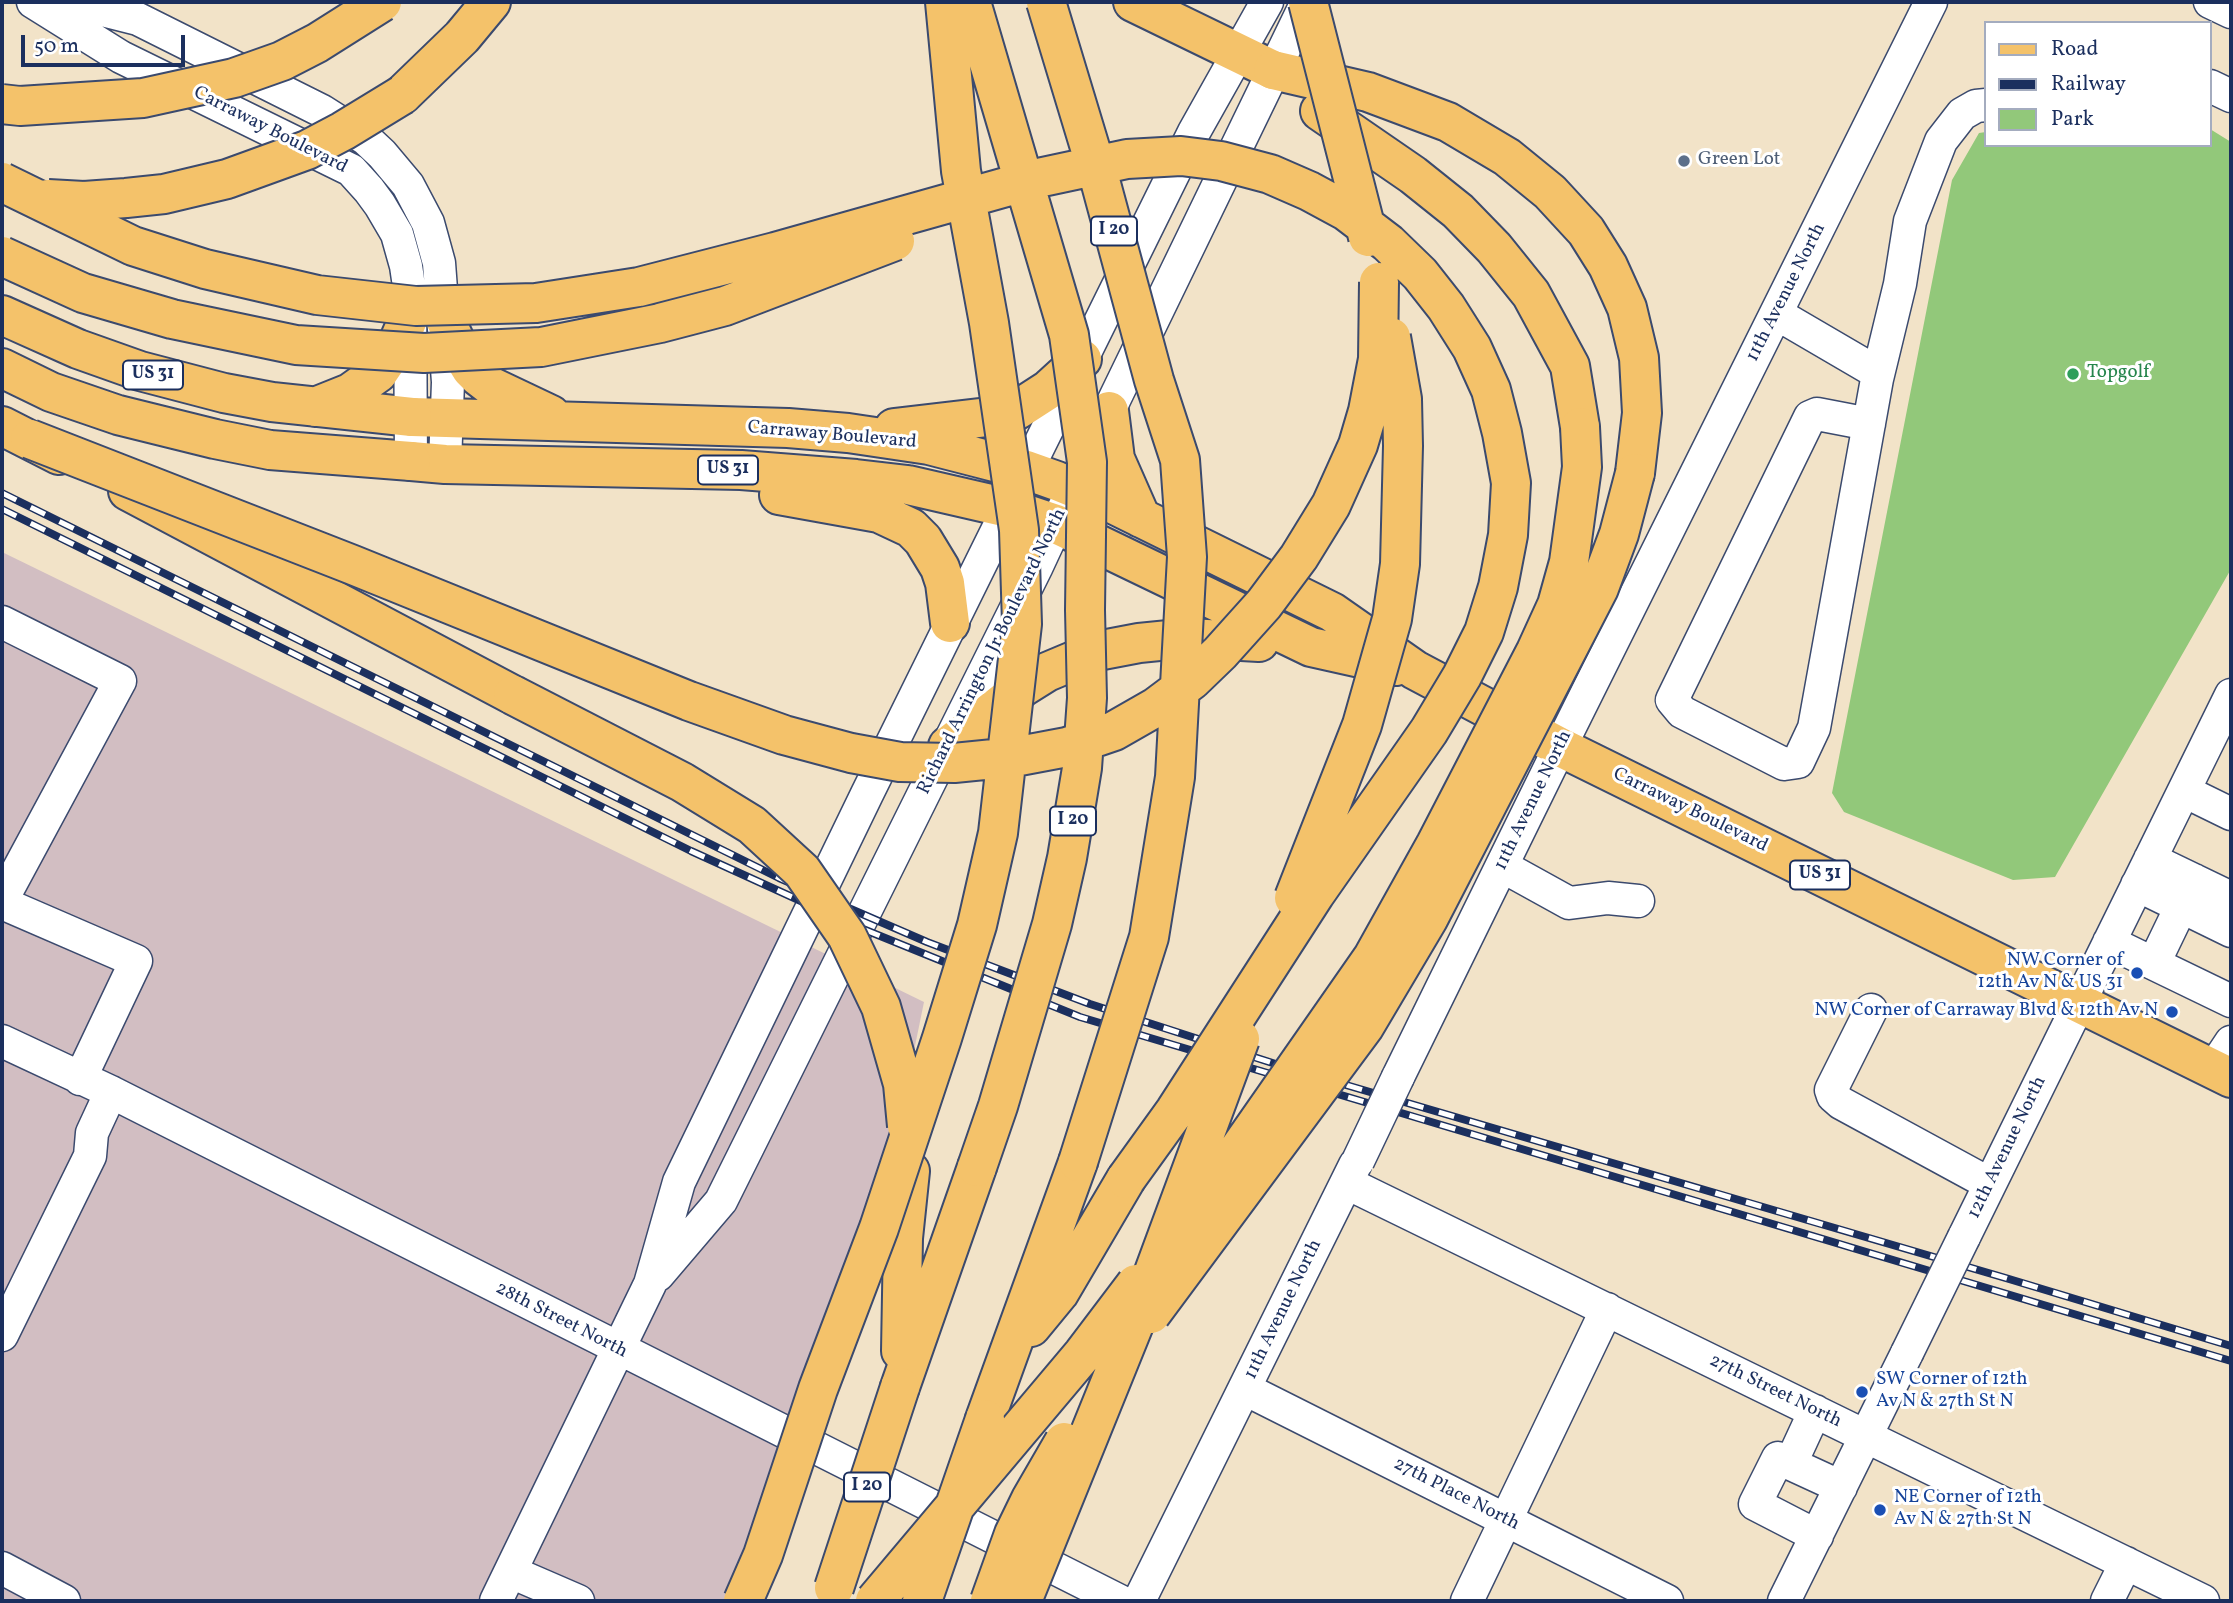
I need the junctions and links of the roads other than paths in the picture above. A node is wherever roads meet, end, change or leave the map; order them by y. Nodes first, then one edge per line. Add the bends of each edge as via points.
1 (33, 2) edge
2 (71, 2) edge
3 (382, 2) edge
4 (491, 2) edge
5 (945, 2) edge
6 (971, 2) edge
7 (1046, 2) edge
8 (1133, 2) edge
9 (1267, 2) edge
10 (1307, 2) edge
11 (1931, 2) edge
12 (2210, 2) edge
13 (2231, 12) edge
14 (1238, 53) junction
15 (1273, 70) junction
16 (2212, 87) edge
17 (2231, 96) edge
18 (2, 104) edge
19 (1984, 105) edge
20 (1038, 178) junction
21 (2, 182) edge
22 (2, 196) edge
23 (2, 256) edge
24 (1379, 282) junction
25 (1777, 314) junction
26 (2, 315) edge
27 (426, 317) junction
28 (1082, 359) junction
29 (2, 368) edge
30 (1878, 373) junction
31 (313, 408) junction
32 (1109, 411) junction
33 (430, 417) junction
34 (566, 421) junction
35 (1868, 424) junction
36 (16, 433) edge
37 (848, 433) junction
38 (428, 463) junction
39 (625, 468) junction
40 (1026, 470) junction
41 (1073, 488) junction
42 (1008, 508) junction
43 (1141, 518) junction
44 (1056, 524) junction
45 (2, 622) edge
46 (950, 623) junction
47 (1311, 647) junction
48 (1415, 670) junction
49 (2231, 695) edge
50 (948, 746) junction
51 (1560, 747) junction
52 (2184, 791) junction
53 (2231, 814) edge
54 (1502, 866) junction
55 (2144, 872) junction
56 (2231, 887) edge
57 (2187, 893) junction
58 (2231, 898) edge
59 (1638, 901) dead end
60 (2, 902) edge
61 (2231, 931) edge
62 (2109, 942) junction
63 (2154, 963) junction
64 (2228, 999) edge
65 (2079, 1003) junction
66 (1871, 1010) dead end
67 (2, 1041) edge
68 (2225, 1063) edge
69 (80, 1079) junction
70 (111, 1092) junction
71 (1352, 1172) junction
72 (1990, 1184) junction
73 (650, 1284) junction
74 (1606, 1309) junction
75 (2, 1335) edge
76 (618, 1350) junction
77 (1009, 1353) junction
78 (900, 1387) junction
79 (1245, 1389) junction
80 (1815, 1411) junction
81 (1866, 1436) junction
82 (1800, 1468) junction
83 (1841, 1488) junction
84 (1504, 1519) junction
85 (1816, 1536) junction
86 (2126, 1563) junction
87 (2, 1568) edge
88 (511, 1572) junction
89 (832, 1595) edge
90 (64, 1601) edge
91 (496, 1601) edge
92 (578, 1601) edge
93 (743, 1601) edge
94 (875, 1601) edge
95 (922, 1601) edge
96 (990, 1601) edge
97 (1022, 1601) edge
98 (1119, 1601) edge
99 (1139, 1601) edge
100 (1467, 1601) edge
101 (1667, 1601) edge
102 (1784, 1601) edge
103 (2107, 1601) edge
104 (2203, 1601) edge

1 - 27 street, Carraway Boulevard via 121,57 351,170 397,234 408,278
2 - 27 street, Carraway Boulevard via 138,19 322,111 366,139 408,186 428,223 439,263
3 - 18 main road, bridge via 282,61 233,78 143,98
4 - 22 main road, bridge via 402,95 295,154 227,179 164,194 85,201
5 - 93 main road, bridge via 961,170 1019,530 1022,624 998,833 977,925 943,1038
6 - 78 main road, I 20, bridge via 1069,335 1087,462 1087,698 1082,768 1052,924 998,1106
7 - 77 main road, I 20, bridge via 1180,460 1187,557 1175,777 1149,937 1078,1162
8 - 14 main road
9 - 14 street, Richard Arrington Jr Boulevard North
10 - 15 street, Richard Arrington Jr Boulevard North
10 - 24 main road, bridge
11 - 25 street, 11th Avenue North
12 - 13 street
14 - 15 main road
14 - 28 street, Richard Arrington Jr Boulevard North
15 - 32 street, Richard Arrington Jr Boulevard North
15 - 94 main road, bridge via 1324,115 1458,211 1531,294 1570,366 1580,427 1583,467 1569,562 1557,605 1536,652 1373,957 1230,1162 1083,1354
15 - 96 main road, bridge via 1368,92 1448,122 1507,157 1577,221 1608,266 1627,308 1639,358 1642,413 1634,473 1599,588 1428,919 1364,1027 1157,1305 1068,1435 1014,1534
16 - 17 street
19 - 30 street via 1962,114 1941,141 1910,221
20 - 21 main road, bridge via 639,287 536,303 416,306 317,295 205,270 133,246
20 - 23 main road, bridge via 878,248 725,306 541,347 424,353 296,345 172,319 83,293
20 - 77 main road, bridge via 1127,159 1181,156 1221,160 1270,174 1346,211 1420,274 1472,348 1491,390 1511,483 1508,536 1498,587 1484,632 1462,676 1126,1179 1059,1293
24 - 36 main road, bridge via 1378,359 1358,445 1331,505 1264,604 1192,680 1156,708 1114,731 1067,747 1014,757 900,762 784,735
24 - 97 main road, bridge via 1402,399 1400,564 1392,619 1362,725 1141,1307
25 - 30 street
25 - 51 street, 11th Avenue North
26 - 31 main road, US 31 via 140,371 224,393
27 - 31 main road via 397,345 378,373 359,388
27 - 33 street, Carraway Boulevard
27 - 34 main road via 492,387
28 - 37 main road via 1017,410
28 - 40 street, Richard Arrington Jr Boulevard North
29 - 38 main road, US 31 via 51,392 118,415 215,439 270,450
30 - 35 street
31 - 33 main road, US 31
32 - 41 street, Richard Arrington Jr Boulevard North
32 - 43 main road via 1115,459
33 - 34 main road, Carraway Boulevard / US 31
33 - 38 street, Carraway Boulevard
34 - 37 main road, Carraway Boulevard / US 31
35 - 35 street via 1814,728 1798,762 1784,764 1682,712 1672,700 1810,417 1817,414
36 - 78 main road, bridge via 682,782 752,825 802,871 847,936 881,1007 903,1084 910,1171 903,1238
37 - 40 main road, Carraway Boulevard / US 31 via 929,445
38 - 39 main road, Carraway Boulevard / US 31
39 - 42 main road, Carraway Boulevard / US 31 via 741,470 856,479 908,485
39 - 46 main road via 894,519 911,528 932,552 944,583
40 - 41 main road, Carraway Boulevard / US 31
40 - 42 street, Richard Arrington Jr Boulevard North
41 - 43 main road, Carraway Boulevard / US 31
41 - 44 street, Richard Arrington Jr Boulevard North
42 - 44 main road, Carraway Boulevard / US 31
42 - 46 street, Richard Arrington Jr Boulevard North
43 - 48 main road, Carraway Boulevard / US 31 via 1332,612
44 - 47 main road, Carraway Boulevard / US 31
44 - 50 street, Richard Arrington Jr Boulevard North
45 - 60 street via 120,681
46 - 73 street, Richard Arrington Jr Boulevard North via 679,1182
47 - 48 main road, Carraway Boulevard / US 31
47 - 50 main road via 1189,638 1097,651 1023,687
48 - 51 main road, Carraway Boulevard / US 31
49 - 52 street, 12th Avenue North
50 - 73 street, Richard Arrington Jr Boulevard North via 721,1201
51 - 54 street, 11th Avenue North
51 - 65 main road, Carraway Boulevard / US 31
52 - 53 street
52 - 55 street, 12th Avenue North
54 - 59 street via 1569,903 1608,898
54 - 71 street, 11th Avenue North, bridge
55 - 57 street
55 - 62 street, 12th Avenue North
56 - 57 street via 2209,877
57 - 58 street
57 - 61 street
57 - 63 street
60 - 69 street via 136,961
62 - 63 street
62 - 65 street, 12th Avenue North
63 - 64 street
65 - 68 main road, Carraway Boulevard / US 31
65 - 72 street, 12th Avenue North
66 - 72 street via 1830,1090 1833,1096
67 - 69 street, 28th Street North
69 - 70 street, 28th Street North
70 - 75 street via 92,1133 90,1156
70 - 76 street, 28th Street North
71 - 74 street, 27th Street North
71 - 79 street, 11th Avenue North
72 - 81 street, 12th Avenue North, bridge
73 - 76 street, Richard Arrington Jr Boulevard North
74 - 80 street, 27th Street North
74 - 84 street
76 - 88 street, Richard Arrington Jr Boulevard North
76 - 98 street, 28th Street North
77 - 95 main road, I 20, bridge
78 - 89 main road, I 20, bridge
79 - 84 street, 27th Place North
79 - 99 street, 11th Avenue North
80 - 81 street, 27th Street North
80 - 82 street
81 - 83 street, 12th Avenue North
81 - 86 street, 27th Street North
82 - 83 street
82 - 85 street via 1786,1521
83 - 85 street, 12th Avenue North
84 - 100 street
84 - 101 street, 27th Place North
85 - 102 street, 12th Avenue North
86 - 103 street
86 - 104 street, 27th Street North
87 - 90 street
88 - 91 street, Richard Arrington Jr Boulevard North
88 - 92 street

